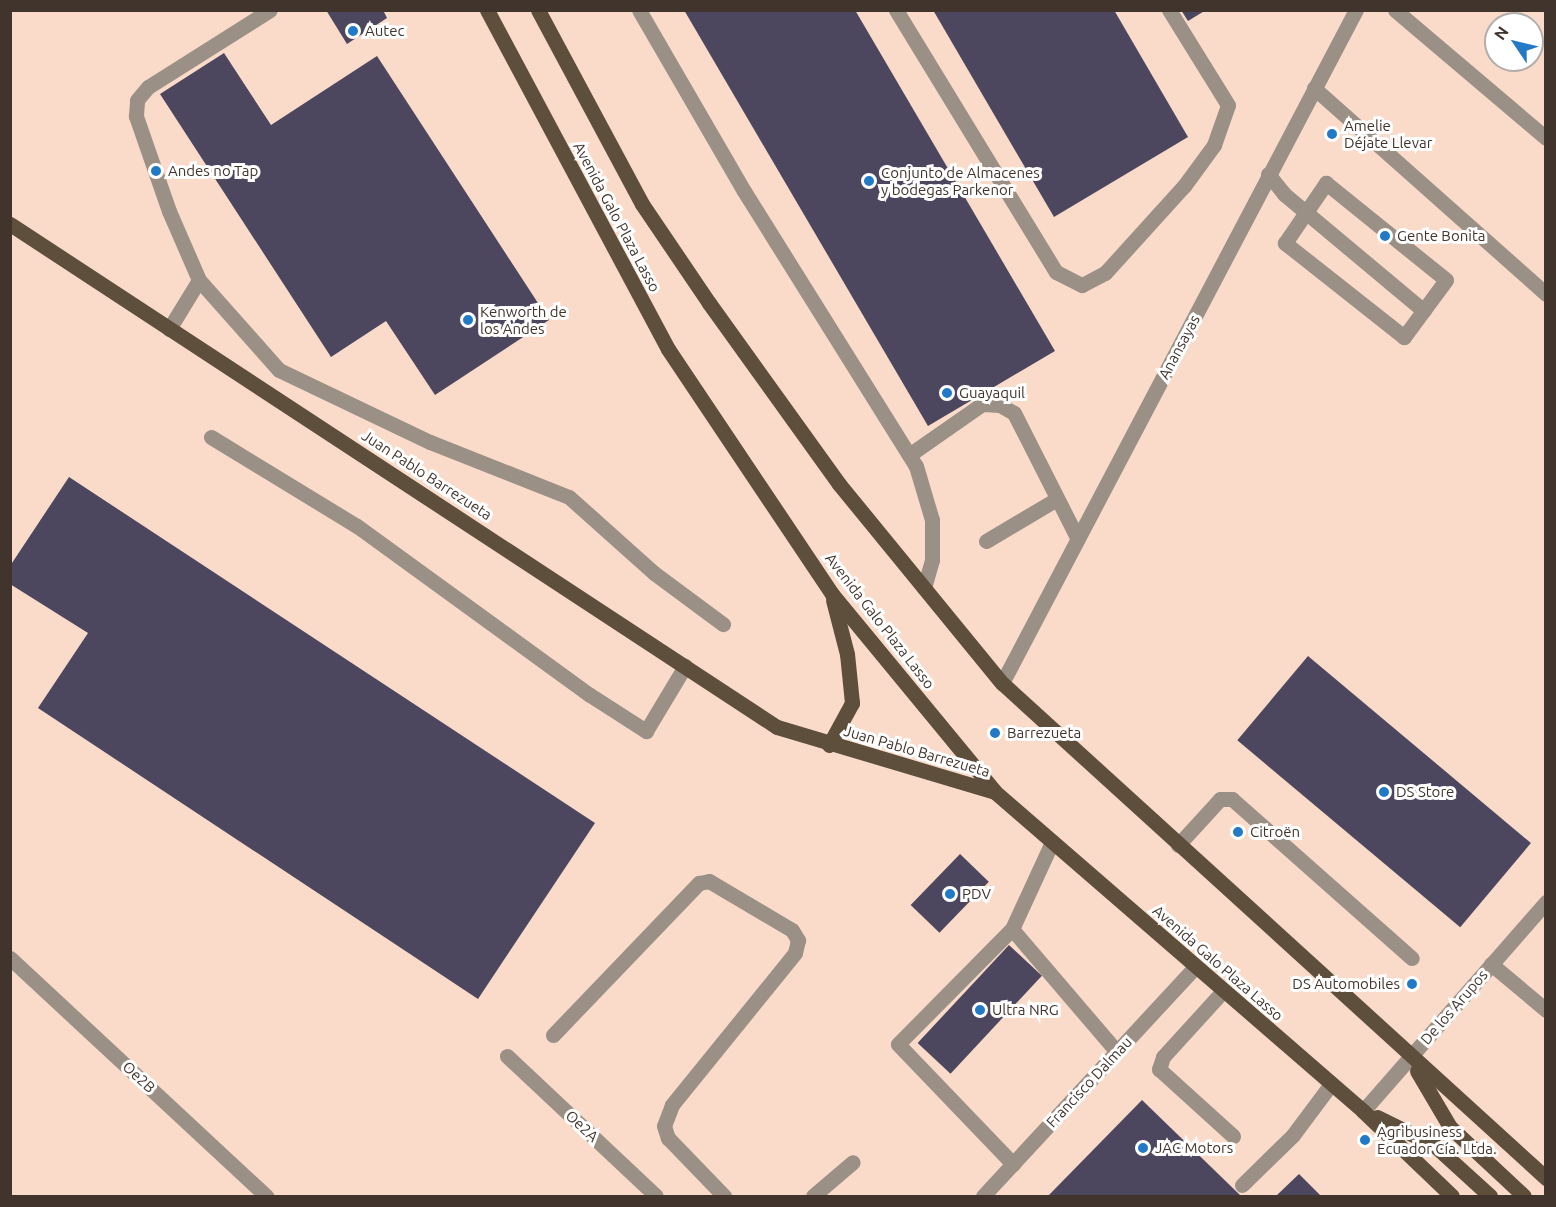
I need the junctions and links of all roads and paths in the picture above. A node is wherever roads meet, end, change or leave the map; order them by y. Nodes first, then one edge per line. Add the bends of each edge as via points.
1 (270, 10) edge
2 (487, 10) edge
3 (538, 10) edge
4 (639, 10) edge
5 (896, 10) edge
6 (1169, 10) edge
7 (1356, 10) edge
8 (1395, 10) edge
9 (1314, 88) junction
10 (1545, 138) edge
11 (1268, 174) junction
12 (1305, 212) junction
13 (10, 224) edge
14 (199, 280) junction
15 (1545, 294) edge
16 (1424, 311) junction
17 (170, 328) junction
18 (212, 436) dead end
19 (909, 455) junction
20 (1055, 500) junction
21 (1078, 539) junction
22 (987, 541) dead end
23 (924, 588) junction
24 (832, 594) junction
25 (723, 624) dead end
26 (685, 666) junction
27 (1002, 683) junction
28 (829, 745) junction
29 (995, 792) junction
30 (1052, 842) junction
31 (1178, 845) junction
32 (1545, 902) edge
33 (1012, 929) junction
34 (10, 958) edge
35 (1412, 958) dead end
36 (1491, 964) junction
37 (1195, 968) junction
38 (1223, 992) junction
39 (1545, 1010) edge
40 (553, 1035) dead end
41 (1117, 1052) junction
42 (507, 1056) dead end
43 (1410, 1059) junction
44 (1331, 1084) junction
45 (1363, 1111) junction
46 (1233, 1136) dead end
47 (854, 1161) dead end
48 (1013, 1164) junction
49 (1545, 1178) edge
50 (1242, 1185) dead end
51 (266, 1197) edge
52 (656, 1197) edge
53 (724, 1197) edge
54 (813, 1197) edge
55 (983, 1197) edge
56 (1452, 1197) edge
57 (1490, 1197) edge
58 (1524, 1197) edge

1 - 14 street via 148,87 138,100 136,116 169,211
2 - 24 main road, Avenida Galo Plaza Lasso via 668,350
3 - 23 main road, Avenida Galo Plaza Lasso via 642,204 840,483
4 - 19 street via 744,191
5 - 6 street via 1056,272 1082,285 1105,273 1184,186 1214,145 1228,105
7 - 9 street, Anansayas
8 - 10 street
9 - 11 street, Anansayas
9 - 15 street
11 - 12 street
11 - 21 street, Anansayas
12 - 16 street
12 - 16 street via 1285,243 1404,337
12 - 16 street via 1326,183 1446,280
13 - 17 main road, Juan Pablo Barrezueta
14 - 17 street
14 - 25 street via 279,370 430,442 569,497 654,573
17 - 26 main road, Juan Pablo Barrezueta
18 - 26 street via 357,526 590,695 646,731
19 - 20 street via 982,404 1000,405 1014,413
19 - 23 street via 932,520 932,560
20 - 21 street
20 - 22 street
21 - 27 street, Anansayas
23 - 27 main road, Avenida Galo Plaza Lasso
24 - 28 main road, Juan Pablo Barrezueta via 847,654 852,703
24 - 29 main road, Avenida Galo Plaza Lasso
26 - 28 main road, Juan Pablo Barrezueta via 777,727
27 - 31 main road, Avenida Galo Plaza Lasso
28 - 29 main road, Juan Pablo Barrezueta
29 - 30 main road, Avenida Galo Plaza Lasso
30 - 33 street
30 - 37 main road, Avenida Galo Plaza Lasso
31 - 35 street via 1220,800 1232,799
31 - 43 main road, Avenida Galo Plaza Lasso
32 - 36 street, De los Arupos
33 - 41 street
33 - 48 street via 898,1044
34 - 51 street, Oe2B
36 - 39 street
36 - 43 street, De los Arupos
37 - 38 main road, Avenida Galo Plaza Lasso
37 - 41 street, Francisco Dalmau
38 - 44 main road, Avenida Galo Plaza Lasso
38 - 46 street via 1163,1057 1159,1069
40 - 53 street via 699,883 709,881 792,930 798,940 795,953 672,1105 664,1126 668,1138
41 - 48 street, Francisco Dalmau
42 - 52 street, Oe2A
43 - 45 street, De los Arupos
43 - 49 main road, Avenida Galo Plaza Lasso
43 - 58 main road, Avenida Galo Plaza Lasso via 1450,1127
44 - 45 main road, Avenida Galo Plaza Lasso
44 - 50 street via 1293,1135
45 - 56 main road, Avenida Galo Plaza Lasso
45 - 57 main road, Avenida Galo Plaza Lasso via 1434,1145
47 - 54 street
48 - 55 street, Francisco Dalmau

